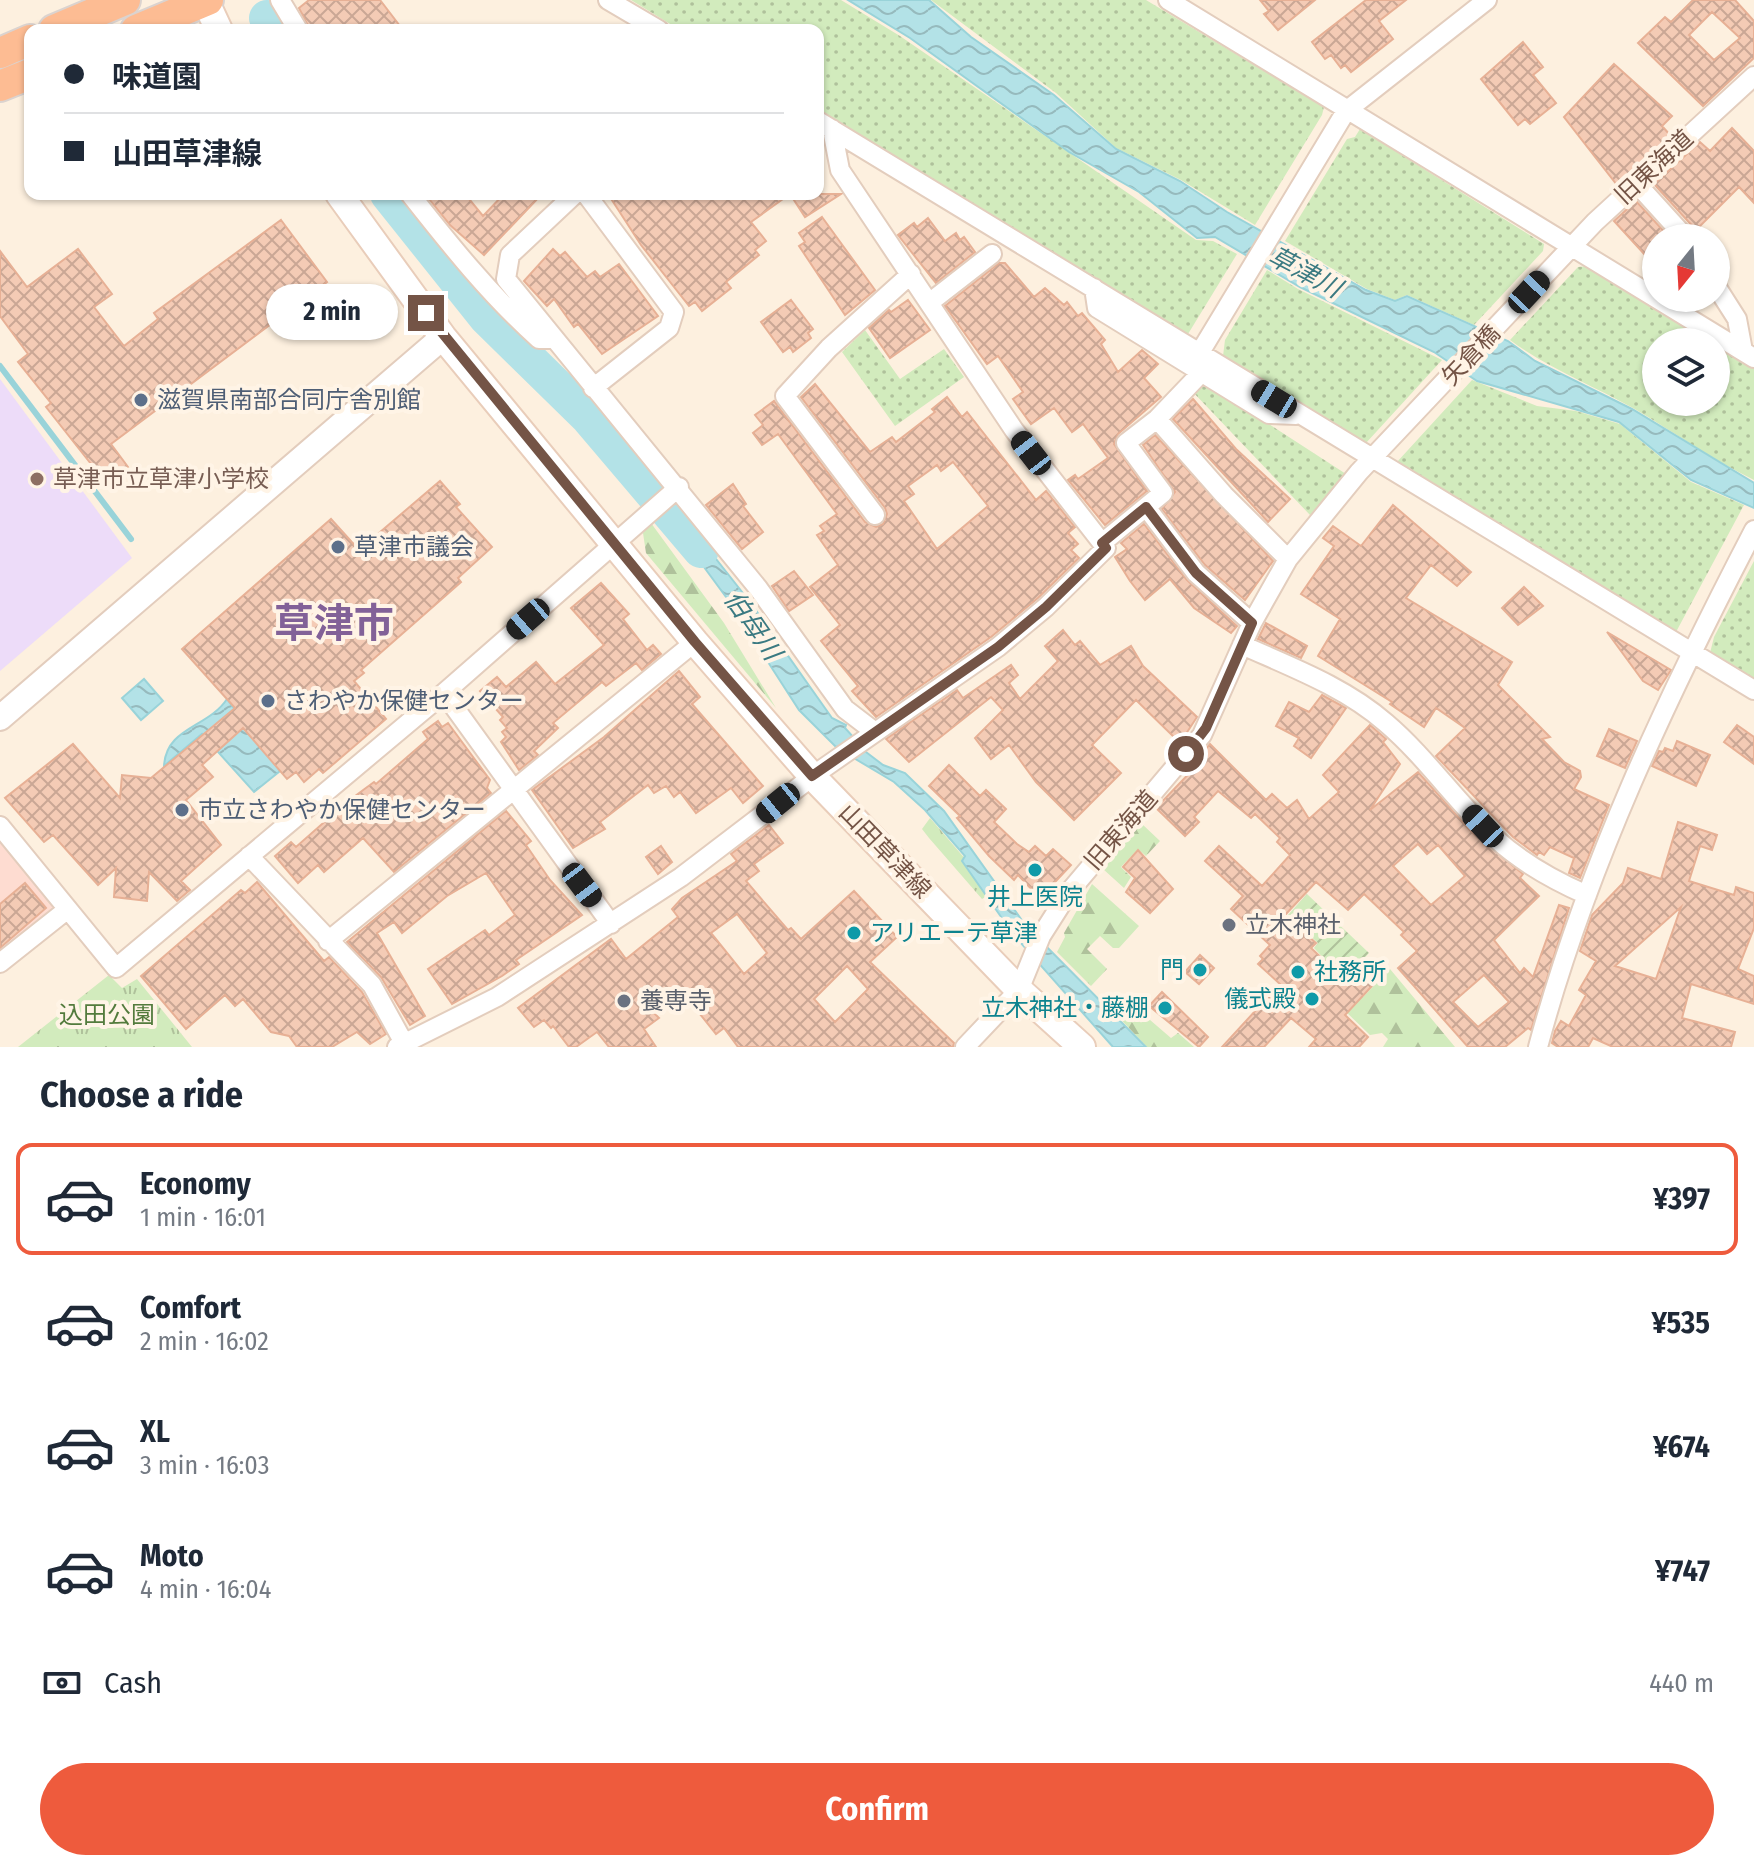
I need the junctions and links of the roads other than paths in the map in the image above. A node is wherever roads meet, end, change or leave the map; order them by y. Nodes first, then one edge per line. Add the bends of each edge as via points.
1 (125, 0) edge
2 (206, 0) edge
3 (280, 0) edge
4 (608, 0) edge
5 (1168, 0) edge
6 (1487, 0) edge
7 (68, 24) edge
8 (150, 24) edge
9 (216, 24) edge
10 (294, 24) edge
11 (649, 24) edge
12 (24, 43) edge
13 (0, 53) edge
14 (24, 76) edge
15 (1754, 76) edge
16 (0, 86) edge
17 (1342, 116) junction
18 (825, 125) edge
19 (1637, 184) junction
20 (343, 200) edge
21 (415, 200) edge
22 (569, 200) edge
23 (590, 200) edge
24 (1673, 224) edge
25 (1571, 247) junction
26 (992, 254) dead end
27 (1558, 262) joint
28 (911, 274) junction
29 (929, 303) junction
30 (1730, 308) edge
31 (443, 337) junction
32 (553, 339) junction
33 (1748, 354) edge
34 (1200, 363) junction
35 (593, 388) junction
36 (1157, 419) junction
37 (1379, 454) junction
38 (668, 497) junction
39 (1146, 507) junction
40 (875, 515) dead end
41 (1754, 530) edge
42 (1102, 543) junction
43 (614, 544) junction
44 (1288, 559) junction
45 (1252, 623) junction
46 (695, 642) junction
47 (1242, 645) junction
48 (1691, 651) junction
49 (1754, 690) edge
50 (444, 693) junction
51 (0, 718) edge
52 (871, 735) junction
53 (812, 776) junction
54 (513, 789) junction
55 (0, 826) edge
56 (249, 856) junction
57 (1587, 895) junction
58 (68, 909) junction
59 (611, 924) junction
60 (328, 941) junction
61 (0, 963) edge
62 (1019, 990) junction
63 (1070, 1043) edge
64 (400, 1045) edge
65 (965, 1047) edge
66 (1538, 1047) edge

1 - 7 highway
2 - 8 highway
2 - 9 main road
3 - 10 street
4 - 11 street
5 - 17 street
6 - 17 street
12 - 13 highway
14 - 16 highway
15 - 19 street, 旧東海道
17 - 25 street
17 - 34 street via 1209,337
18 - 28 street via 840,170
18 - 34 street via 1094,288
19 - 24 street
19 - 25 street, 旧東海道
20 - 31 main road, 山田草津線
21 - 32 street via 524,325 539,339
22 - 32 street via 510,255 505,270 506,279
23 - 35 street via 674,312 669,328
25 - 27 street, 旧東海道
25 - 33 street
26 - 29 street
27 - 37 street, 矢倉橋
28 - 29 street
28 - 40 street via 785,396
29 - 42 street via 1014,430
30 - 33 street
31 - 43 main road, 山田草津線
31 - 51 street
32 - 35 street
34 - 36 street
34 - 37 street
35 - 38 street
36 - 39 street via 1126,443 1163,493
36 - 44 street
37 - 44 street, 旧東海道
37 - 48 street
38 - 43 street
38 - 52 street via 758,588 845,709
39 - 42 street
39 - 45 street via 1196,573
41 - 48 street
42 - 52 street via 1106,548 998,647
43 - 46 main road, 山田草津線
43 - 50 street
44 - 45 street, 旧東海道
45 - 47 street, 旧東海道
46 - 53 main road, 山田草津線
46 - 54 street
47 - 57 street via 1366,706 1496,840 1554,880
47 - 62 street, 旧東海道 via 1202,735 1069,892 1041,936
48 - 49 street
48 - 57 street
50 - 54 street
50 - 56 street
52 - 53 street
53 - 59 street
53 - 62 main road, 山田草津線
54 - 59 street
54 - 60 street
55 - 58 street
56 - 58 street via 116,968
56 - 60 street
57 - 66 street
58 - 61 street
59 - 64 street via 497,997
60 - 64 street via 372,985
62 - 63 main road, 山田草津線
62 - 65 street

